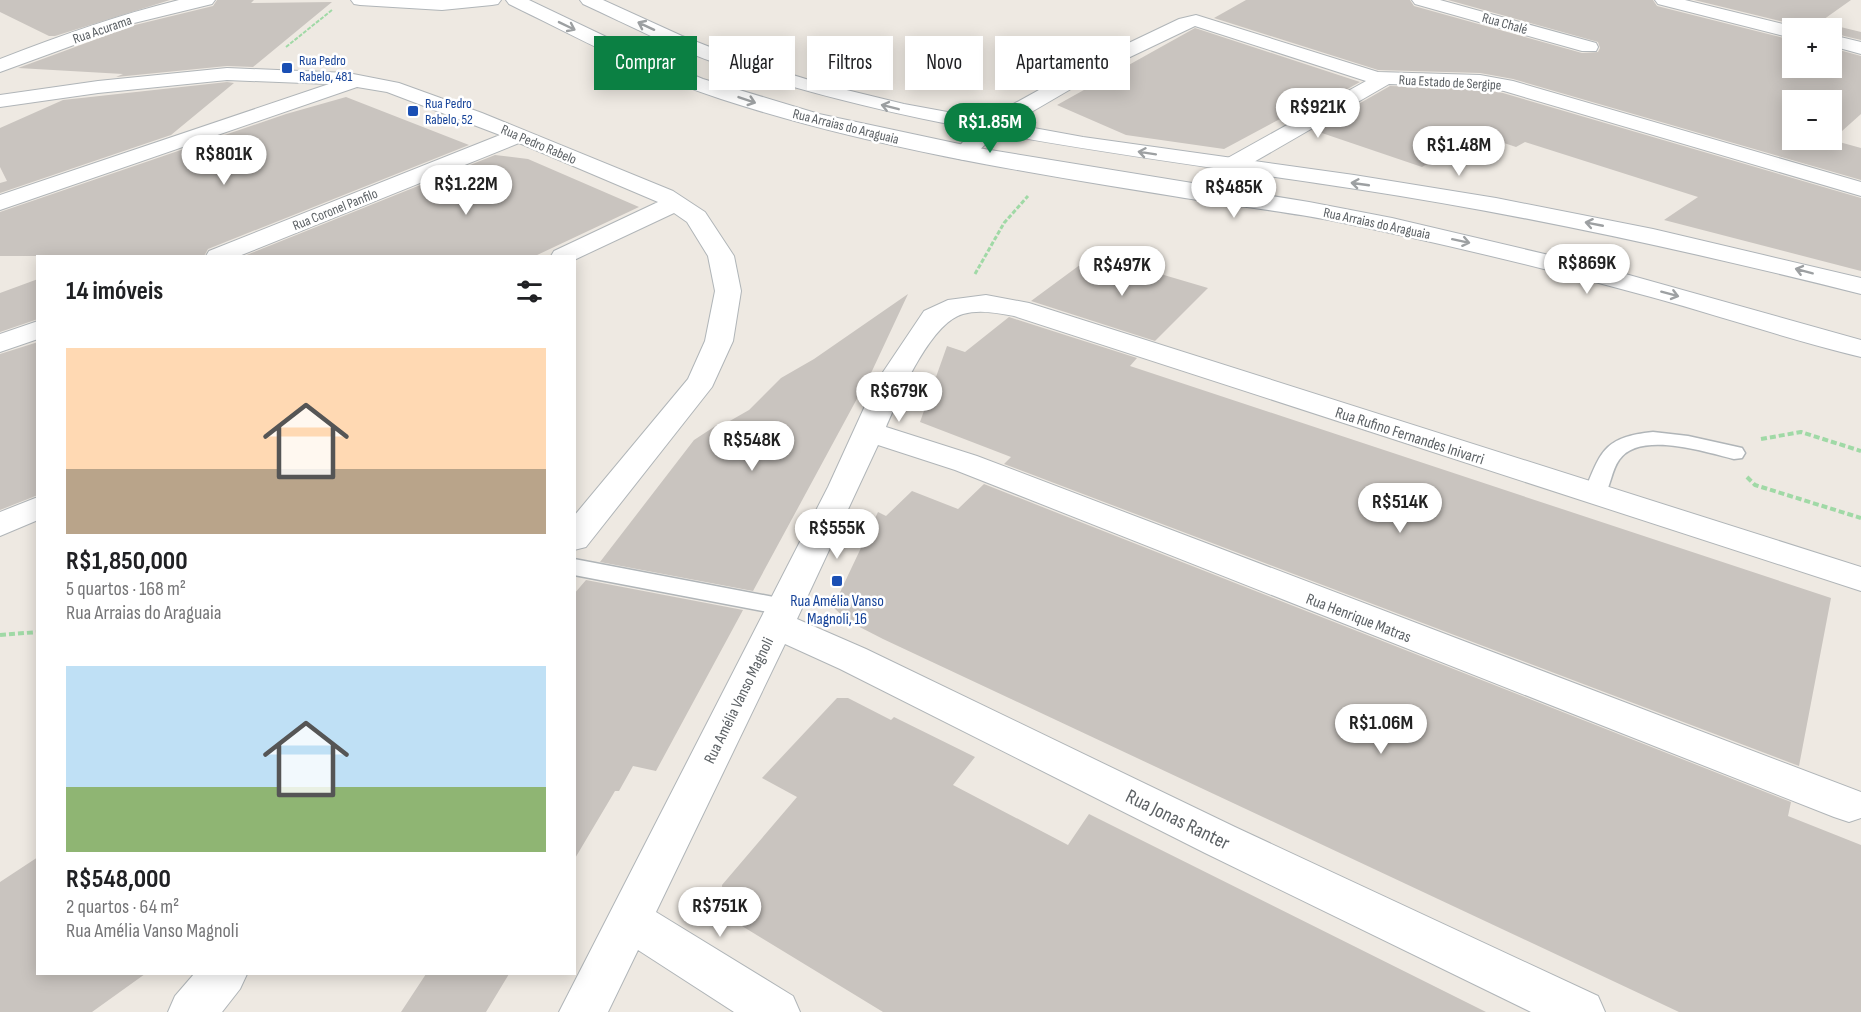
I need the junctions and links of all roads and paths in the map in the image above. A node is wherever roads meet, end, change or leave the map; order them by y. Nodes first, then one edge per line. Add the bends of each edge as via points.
1 (191, 0) edge
2 (206, 0) edge
3 (360, 0) edge
4 (492, 0) edge
5 (514, 0) edge
6 (589, 0) edge
7 (1421, 0) edge
8 (1664, 0) edge
9 (172, 6) junction
10 (337, 6) dead end
11 (1782, 30) edge
12 (1842, 43) edge
13 (1589, 47) dead end
14 (1861, 48) edge
15 (0, 66) edge
16 (253, 74) junction
17 (1384, 79) junction
18 (360, 81) junction
19 (0, 101) edge
20 (988, 127) junction
21 (519, 135) junction
22 (963, 153) junction
23 (1232, 165) junction
24 (1053, 168) junction
25 (1152, 184) junction
26 (1861, 189) edge
27 (0, 203) edge
28 (675, 203) junction
29 (220, 255) edge
30 (564, 255) edge
31 (1861, 286) edge
32 (957, 306) junction
33 (36, 330) edge
34 (0, 344) edge
35 (1861, 349) edge
36 (868, 432) junction
37 (1861, 451) edge
38 (1734, 453) junction
39 (1595, 494) junction
40 (36, 508) edge
41 (1861, 518) edge
42 (0, 525) edge
43 (576, 537) edge
44 (576, 567) edge
45 (1861, 579) edge
46 (780, 616) junction
47 (36, 632) edge
48 (0, 635) edge
49 (1849, 805) dead end
50 (629, 921) junction
51 (583, 1012) edge
52 (776, 1012) edge
53 (1581, 1012) edge

1 - 9 street
2 - 9 street, Rua Acurama
3 - 4 street via 428,6
5 -> 22 street, Rua Arraias do Araguaia via 681,78 778,109
20 -> 6 street, Rua Arraias do Araguaia via 934,118 736,64
7 - 13 street, Rua Chalé
8 - 11 street
9 - 15 street, Rua Acurama
10 - 16 path
12 - 14 street
16 - 18 street, Rua Pedro Rabelo
16 - 19 street, Rua Pedro Rabelo via 178,77
17 - 20 street, Rua Estado de Sergipe via 1194,20 1100,64
17 - 23 street
17 - 26 street, Rua Estado de Sergipe via 1495,82
18 - 21 street, Rua Pedro Rabelo via 392,87
18 - 27 street
20 - 22 street, Rua Estado de Sergipe
23 -> 20 street, Rua Arraias do Araguaia
21 - 28 street, Rua Pedro Rabelo
21 - 29 street, Rua Coronel Panfilo
22 - 24 street, Rua Arraias do Araguaia
23 - 25 street via 1202,178
31 -> 23 street, Rua Arraias do Araguaia via 1611,227 1442,195
24 - 25 street, Rua Arraias do Araguaia
24 - 32 path via 1004,224
25 -> 35 street, Rua Arraias do Araguaia via 1322,212 1477,244
28 - 30 street
28 - 43 street, Rua Pedro Rabelo via 696,217 721,256 728,291 719,342 702,381
32 - 36 street, Rua Amélia Vanso Magnoli via 934,317 890,384
32 - 39 street, Rua Rufino Fernandes Inivarri via 987,303 1019,309
33 - 34 street
36 - 46 street, Rua Amélia Vanso Magnoli
36 - 49 street, Rua Henrique Matras via 966,464
37 - 38 path via 1801,432 1752,441
38 - 39 lane via 1653,438 1628,443 1612,453
38 - 41 path via 1739,469 1755,484
39 - 45 street, Rua Rufino Fernandes Inivarri
40 - 42 street
44 - 46 lane
46 - 50 street, Rua Amélia Vanso Magnoli
46 - 53 street, Rua Jonas Ranter via 853,659
47 - 48 path
50 - 51 street, Rua Amélia Vanso Magnoli
50 - 52 street

